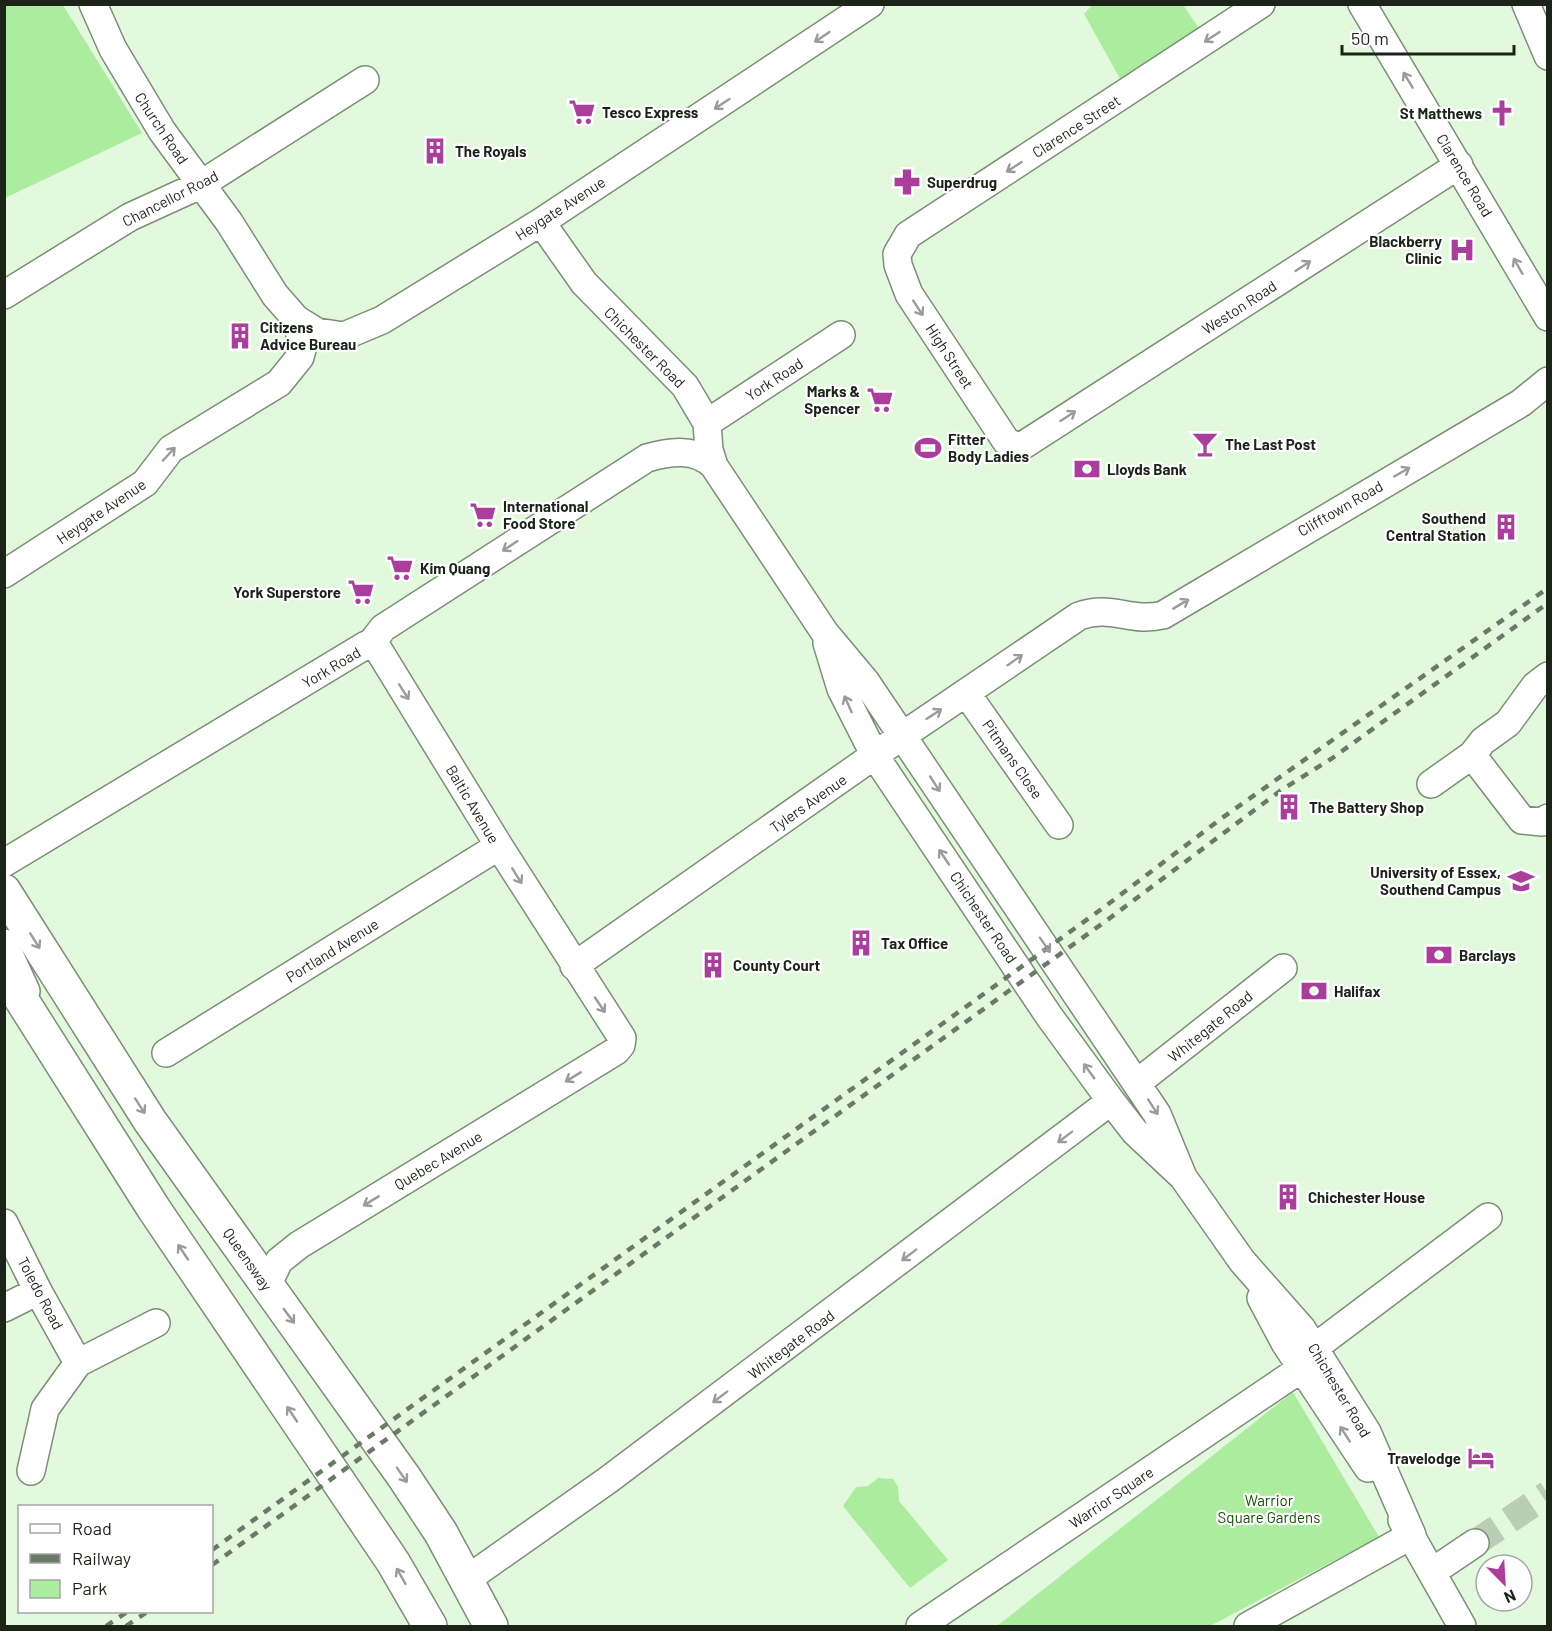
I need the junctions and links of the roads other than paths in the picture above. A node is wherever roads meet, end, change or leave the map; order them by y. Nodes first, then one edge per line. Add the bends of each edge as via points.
1 (93, 4) edge
2 (870, 4) edge
3 (1261, 4) edge
4 (1362, 4) edge
5 (1526, 4) edge
6 (1548, 56) edge
7 (365, 80) dead end
8 (1459, 165) junction
9 (200, 185) junction
10 (541, 222) junction
11 (897, 254) joint
12 (4, 295) edge
13 (1548, 317) edge
14 (296, 319) junction
15 (841, 335) dead end
16 (344, 336) joint
17 (1548, 381) edge
18 (707, 423) junction
19 (1019, 448) joint
20 (714, 466) junction
21 (4, 574) edge
22 (1126, 616) joint
23 (825, 633) junction
24 (370, 645) junction
25 (1548, 676) edge
26 (967, 693) junction
27 (902, 736) junction
28 (1472, 755) junction
29 (875, 756) junction
30 (1431, 784) dead end
31 (1548, 818) edge
32 (1059, 825) dead end
33 (498, 846) junction
34 (4, 863) edge
35 (4, 891) edge
36 (4, 943) edge
37 (574, 966) junction
38 (1284, 968) dead end
39 (4, 972) edge
40 (40, 1025) junction
41 (166, 1053) dead end
42 (1137, 1083) junction
43 (1111, 1101) junction
44 (1183, 1177) junction
45 (1488, 1217) dead end
46 (4, 1223) edge
47 (267, 1286) junction
48 (38, 1291) junction
49 (4, 1308) edge
50 (156, 1323) dead end
51 (1308, 1358) junction
52 (78, 1364) junction
53 (31, 1472) dead end
54 (1412, 1535) junction
55 (1475, 1543) tunnel mouth
56 (1432, 1572) junction
57 (466, 1580) junction
58 (430, 1626) edge
59 (491, 1626) edge
60 (921, 1626) edge
61 (1248, 1626) edge
62 (1462, 1626) edge

1 - 9 street, Church Road via 130,80
2 -> 10 street, Heygate Avenue
3 -> 11 street, Clarence Street via 908,235
8 -> 4 street, Clarence Road
5 - 6 street
7 - 9 street, Chancellor Road
13 -> 8 street, Clarence Road
19 -> 8 street, Weston Road
9 - 12 street, Chancellor Road via 130,217
9 - 14 street, Church Road via 229,222 275,295
10 - 16 street, Heygate Avenue via 382,320
10 - 18 street, Chichester Road via 607,310 677,375
11 -> 19 street, High Street via 909,294 1006,441
14 - 16 street, Church Road via 317,332
21 -> 14 street, Heygate Avenue via 145,483 171,450 279,383 300,357 302,340
15 - 18 street, York Road
22 -> 17 street, Clifftown Road via 1163,615 1521,403
18 - 20 street, Chichester Road
20 - 23 street, Chichester Road
20 -> 24 street, York Road via 700,455 682,453 648,458 383,628
26 -> 22 street, Tylers Avenue via 1079,616 1105,610
23 - 27 street, Chichester Road via 866,682
29 -> 23 street, Chichester Road via 841,690
24 -> 33 street, Baltic Avenue via 378,649
24 - 34 street, York Road
25 - 28 street via 1535,686 1508,723 1483,741
27 -> 26 street, Tylers Avenue
26 - 32 street, Pitmans Close
27 - 29 street, Tylers Avenue
27 -> 42 street, Chichester Road
28 - 30 street
28 - 31 street via 1522,820 1542,822
29 - 37 street, Tylers Avenue
43 -> 29 street, Chichester Road via 1049,1016
33 -> 37 street, Baltic Avenue
33 - 41 street, Portland Avenue
35 -> 47 main road, Queensway via 150,1121
36 - 40 street
37 -> 47 street, Quebec Avenue via 622,1038 621,1045 299,1245 279,1261
38 - 42 street, Whitegate Road
39 - 40 main road
58 -> 40 main road via 393,1562 154,1209
42 -> 44 street, Chichester Road via 1157,1114
43 - 44 street, Chichester Road via 1135,1132
43 -> 57 street, Whitegate Road via 608,1480
44 - 51 street, Chichester Road via 1242,1261 1302,1329
45 - 51 street, Warrior Square
46 - 48 street, Toledo Road
47 -> 57 main road, Queensway via 404,1477
48 - 49 street
48 - 52 street, Toledo Road
50 - 52 street
51 - 54 street, Chichester Road via 1366,1432
51 - 60 street, Warrior Square
52 - 53 street via 45,1409
54 - 56 street, Chichester Road
54 - 61 street
55 - 56 street
56 - 62 street, Chichester Road
57 - 59 main road, Queensway

